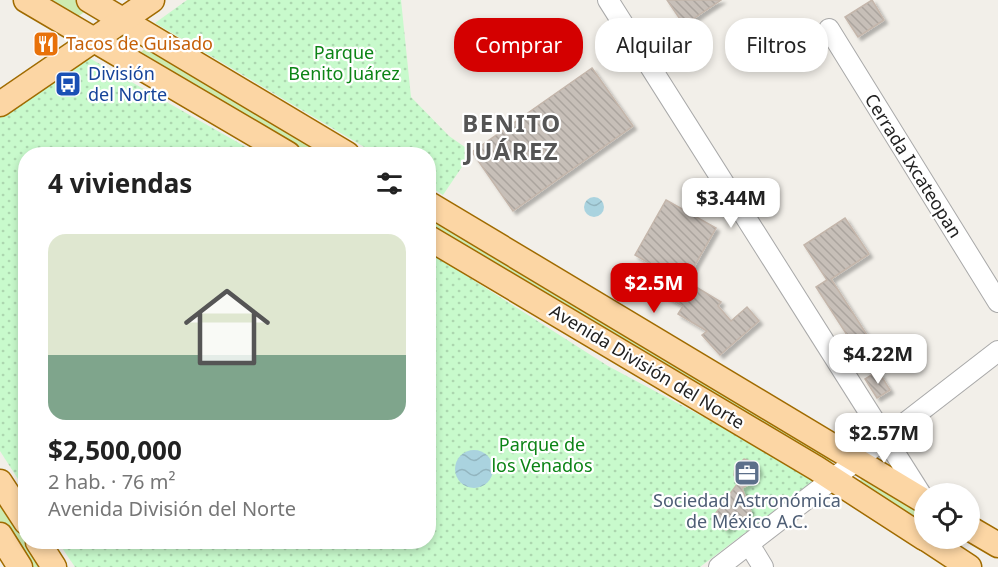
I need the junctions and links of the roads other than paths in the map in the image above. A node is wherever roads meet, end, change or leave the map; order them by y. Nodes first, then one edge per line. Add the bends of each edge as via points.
1 (26, 0) edge
2 (89, 0) edge
3 (152, 0) edge
4 (608, 0) edge
5 (123, 20) junction
6 (828, 30) dead end
7 (94, 40) junction
8 (0, 104) edge
9 (276, 147) edge
10 (335, 147) edge
11 (436, 208) edge
12 (436, 242) edge
13 (998, 302) edge
14 (998, 351) edge
15 (886, 438) junction
16 (858, 460) junction
17 (834, 480) junction
18 (0, 482) edge
19 (914, 484) edge
20 (914, 494) edge
21 (18, 510) edge
22 (914, 531) edge
23 (980, 534) edge
24 (0, 535) edge
25 (748, 544) junction
26 (998, 545) edge
27 (42, 549) edge
28 (942, 549) edge
29 (957, 549) edge
30 (20, 567) edge
31 (54, 567) edge
32 (719, 567) edge
33 (763, 567) edge
34 (969, 567) edge

1 - 7 main road
2 - 5 main road
3 - 5 main road
4 - 15 street
5 - 7 main road
5 - 10 main road
6 - 13 street, Cerrada Ixcateopan
7 - 8 main road
7 - 9 main road
11 - 16 main road, Avenida División del Norte
12 - 17 main road, Avenida División del Norte
14 - 15 street
15 - 16 street
15 - 19 street
16 - 17 street
16 - 20 main road, Avenida División del Norte
17 - 22 main road, Avenida División del Norte
17 - 25 street
18 - 21 main road
23 - 26 main road
24 - 30 main road
25 - 32 street
25 - 33 street
27 - 31 main road
28 - 34 main road, Avenida División del Norte
29 - 34 street

